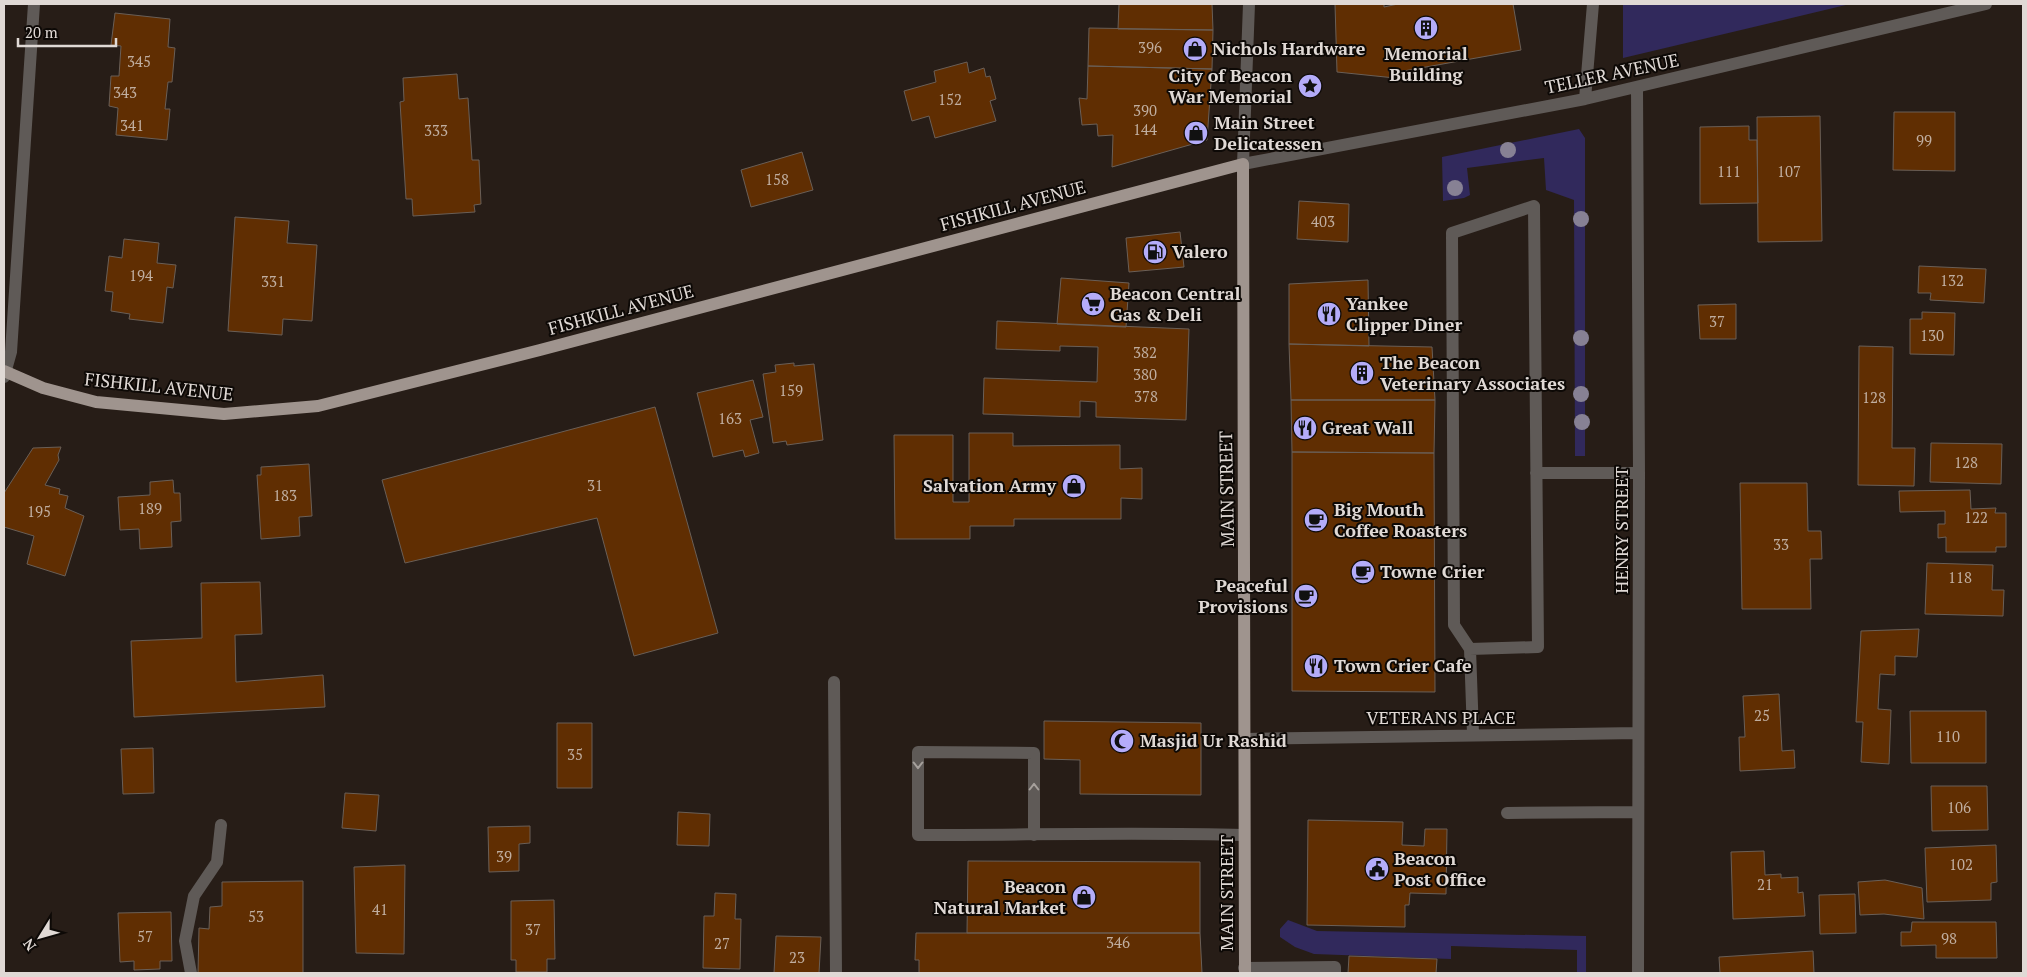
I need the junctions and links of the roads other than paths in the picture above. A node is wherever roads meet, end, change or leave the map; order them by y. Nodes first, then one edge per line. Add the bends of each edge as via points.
1 (34, 4) edge
2 (1249, 4) edge
3 (1593, 4) edge
4 (1986, 4) edge
5 (1637, 88) junction
6 (1585, 99) junction
7 (1243, 164) junction
8 (4, 373) edge
9 (1536, 473) junction
10 (1639, 473) junction
11 (1470, 649) junction
12 (834, 682) dead end
13 (1638, 733) junction
14 (1473, 734) junction
15 (1245, 739) junction
16 (1638, 812) junction
17 (1507, 813) dead end
18 (221, 825) dead end
19 (1034, 835) junction
20 (1244, 835) junction
21 (1297, 970) edge
22 (1315, 970) edge
23 (1245, 971) edge
24 (191, 973) edge
25 (836, 973) edge
26 (1335, 973) edge
27 (1638, 973) edge

1 - 8 street via 11,352
2 - 7 street, MAIN STREET
3 - 6 street
4 - 5 street, TELLER AVENUE
5 - 6 street, TELLER AVENUE
5 - 10 street, HENRY STREET
6 - 7 street, TELLER AVENUE
7 - 8 main road, FISHKILL AVENUE via 318,406 224,414 96,402 43,388
7 - 15 main road, MAIN STREET
9 - 10 street
9 - 11 street via 1538,647
9 - 11 street via 1534,206 1452,233 1454,625
10 - 13 street, HENRY STREET
11 - 14 street
12 - 25 street
13 - 14 street, VETERANS PLACE
13 - 16 street, HENRY STREET
14 - 15 street, VETERANS PLACE
15 - 20 main road, MAIN STREET
16 - 17 street
16 - 27 street, HENRY STREET
18 - 24 street via 217,862 194,896 185,941
19 -> 19 street via 1034,753 918,752 918,835
19 - 20 street
20 - 23 main road, MAIN STREET
21 - 22 street
21 - 23 street
22 - 26 street via 1335,967

